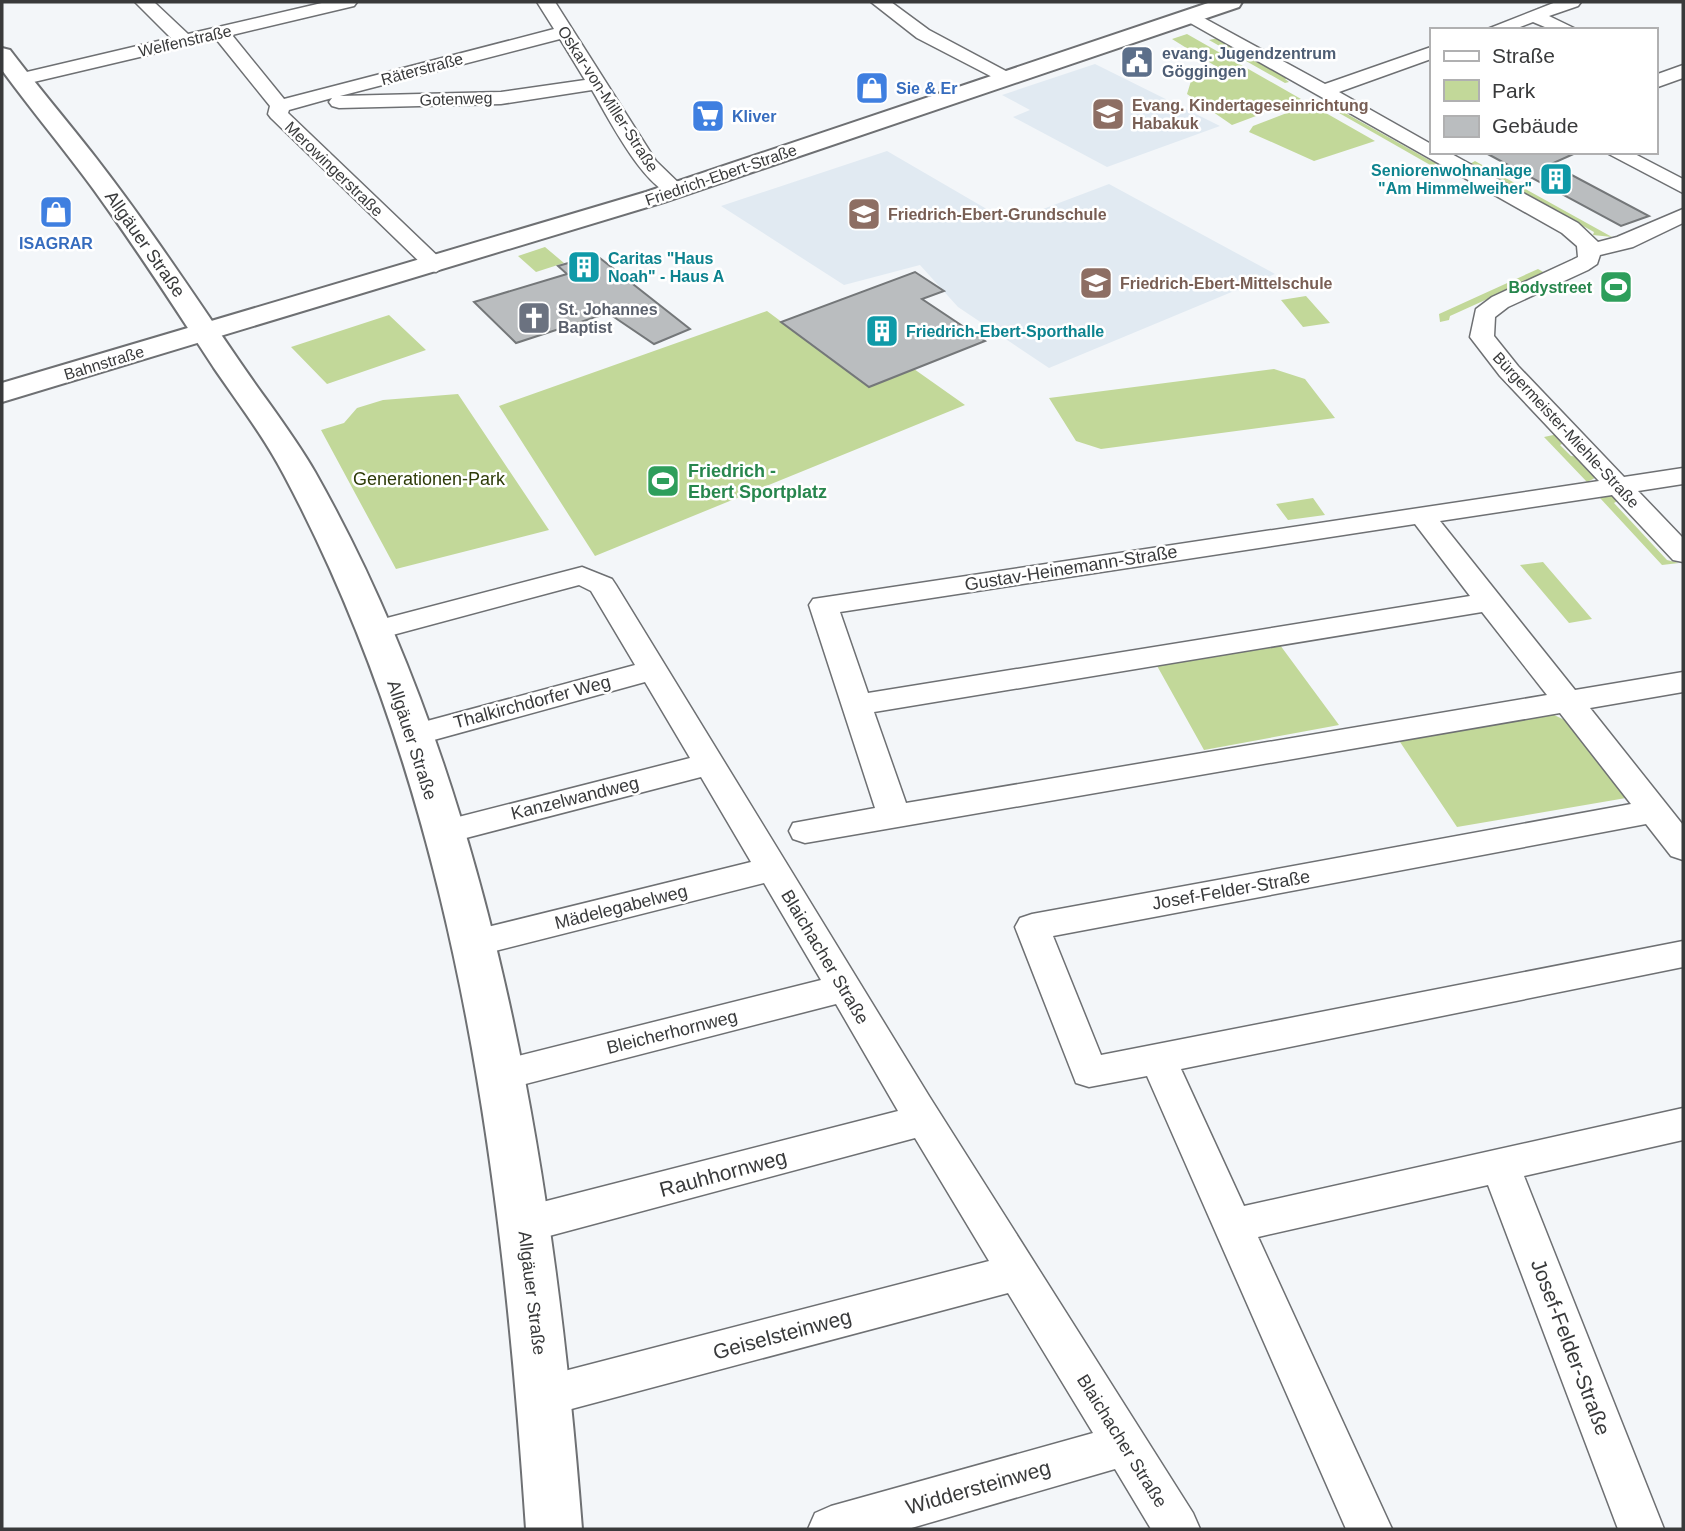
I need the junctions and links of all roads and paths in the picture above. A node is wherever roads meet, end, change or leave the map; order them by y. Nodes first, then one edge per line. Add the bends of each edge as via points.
1 (144, 2) edge
2 (348, 2) edge
3 (546, 2) edge
4 (880, 2) edge
5 (1231, 2) edge
6 (1572, 2) edge
7 (1191, 16) junction
8 (1533, 16) junction
9 (1500, 28) edge
10 (1564, 28) edge
11 (220, 32) junction
12 (564, 33) junction
13 (184, 41) junction
14 (2, 55) edge
15 (1429, 56) edge
16 (1657, 64) edge
17 (1682, 73) edge
18 (1009, 78) junction
19 (21, 79) junction
20 (1657, 81) edge
21 (596, 84) junction
22 (1324, 91) junction
23 (317, 97) junction
24 (280, 106) junction
25 (1430, 151) edge
26 (1436, 154) edge
27 (1619, 154) edge
28 (1476, 155) dead end
29 (1453, 164) junction
30 (1683, 187) edge
31 (676, 191) junction
32 (1683, 215) edge
33 (1590, 251) junction
34 (436, 265) junction
35 (205, 333) junction
36 (2, 393) edge
37 (1683, 476) edge
38 (1618, 486) junction
39 (1422, 516) junction
40 (1683, 554) edge
41 (1490, 602) junction
42 (374, 631) junction
43 (652, 670) junction
44 (1683, 682) edge
45 (1569, 701) junction
46 (856, 705) junction
47 (412, 735) junction
48 (708, 764) junction
49 (1655, 811) junction
50 (894, 817) junction
51 (443, 831) junction
52 (805, 831) dead end
53 (1683, 848) edge
54 (772, 869) junction
55 (471, 944) junction
56 (1683, 954) edge
57 (845, 988) junction
58 (1158, 1059) junction
59 (498, 1076) junction
60 (924, 1120) junction
61 (1682, 1128) edge
62 (1500, 1165) junction
63 (523, 1225) junction
64 (1231, 1226) junction
65 (1018, 1272) junction
66 (545, 1396) junction
67 (1124, 1445) junction
68 (554, 1529) edge
69 (831, 1529) edge
70 (1177, 1529) edge
71 (1369, 1529) edge
72 (1641, 1529) edge

1 - 13 street
2 - 11 street, Welfenstraße
3 - 12 street, Oskar-von-Miller-Straße
4 - 18 street via 923,34
5 - 7 main road, Friedrich-Ebert-Straße
6 - 8 street
7 - 18 main road, Friedrich-Ebert-Straße
7 - 22 street
8 - 9 street
8 - 10 street
11 - 13 street, Welfenstraße
11 - 24 street, Merowingerstraße
12 - 21 street, Oskar-von-Miller-Straße
12 - 23 street, Räterstraße
13 - 19 street, Welfenstraße
14 - 19 main road, Allgäuer Straße
15 - 22 street
16 - 17 street
17 - 20 street
18 - 31 main road, Friedrich-Ebert-Straße
19 - 35 main road, Allgäuer Straße via 129,219
21 - 23 street, Gotenweg via 481,98 357,103
21 - 31 street, Oskar-von-Miller-Straße via 648,164
22 - 25 street
23 - 24 street, Räterstraße
24 - 34 street, Merowingerstraße via 278,114
26 - 29 street
27 - 30 street
28 - 29 street
29 - 33 street via 1570,228
31 - 34 main road, Friedrich-Ebert-Straße
32 - 33 street via 1625,242
33 - 38 street, Bürgermeister-Miehle-Straße via 1589,259 1574,269 1500,302 1484,314 1482,337
34 - 35 main road, Friedrich-Ebert-Straße
35 - 36 main road, Bahnstraße
35 - 42 main road, Allgäuer Straße via 301,475
37 - 38 street, Gustav-Heinemann-Straße
38 - 39 street, Gustav-Heinemann-Straße
38 - 40 street, Bürgermeister-Miehle-Straße
39 - 41 street
39 - 46 street, Gustav-Heinemann-Straße via 823,606
41 - 45 street
41 - 46 street
42 - 43 street, Blaichacher Straße via 582,576 602,584
42 - 47 main road, Allgäuer Straße
43 - 47 street, Thalkirchdorfer Weg
43 - 48 street, Blaichacher Straße
44 - 45 street
45 - 49 street
45 - 50 street
46 - 50 street, Gustav-Heinemann-Straße
47 - 51 main road, Allgäuer Straße
48 - 51 street, Kanzelwandweg
48 - 54 street, Blaichacher Straße
49 - 53 street
49 - 58 street, Josef-Felder-Straße via 1032,927 1089,1072
50 - 52 street
51 - 55 main road, Allgäuer Straße
54 - 55 street, Mädelegabelweg
54 - 57 street, Blaichacher Straße
55 - 59 main road, Allgäuer Straße
56 - 58 street, Josef-Felder-Straße
57 - 59 street, Bleicherhornweg
57 - 60 street, Blaichacher Straße
58 - 64 street
59 - 63 main road, Allgäuer Straße
60 - 63 street, Rauhhornweg
60 - 65 street, Blaichacher Straße
61 - 62 street
62 - 64 street
62 - 72 street, Josef-Felder-Straße
63 - 66 main road, Allgäuer Straße
64 - 71 street
65 - 66 street, Geiselsteinweg
65 - 67 street, Blaichacher Straße
66 - 68 main road, Allgäuer Straße
67 - 69 street, Widdersteinweg
67 - 70 street, Blaichacher Straße

